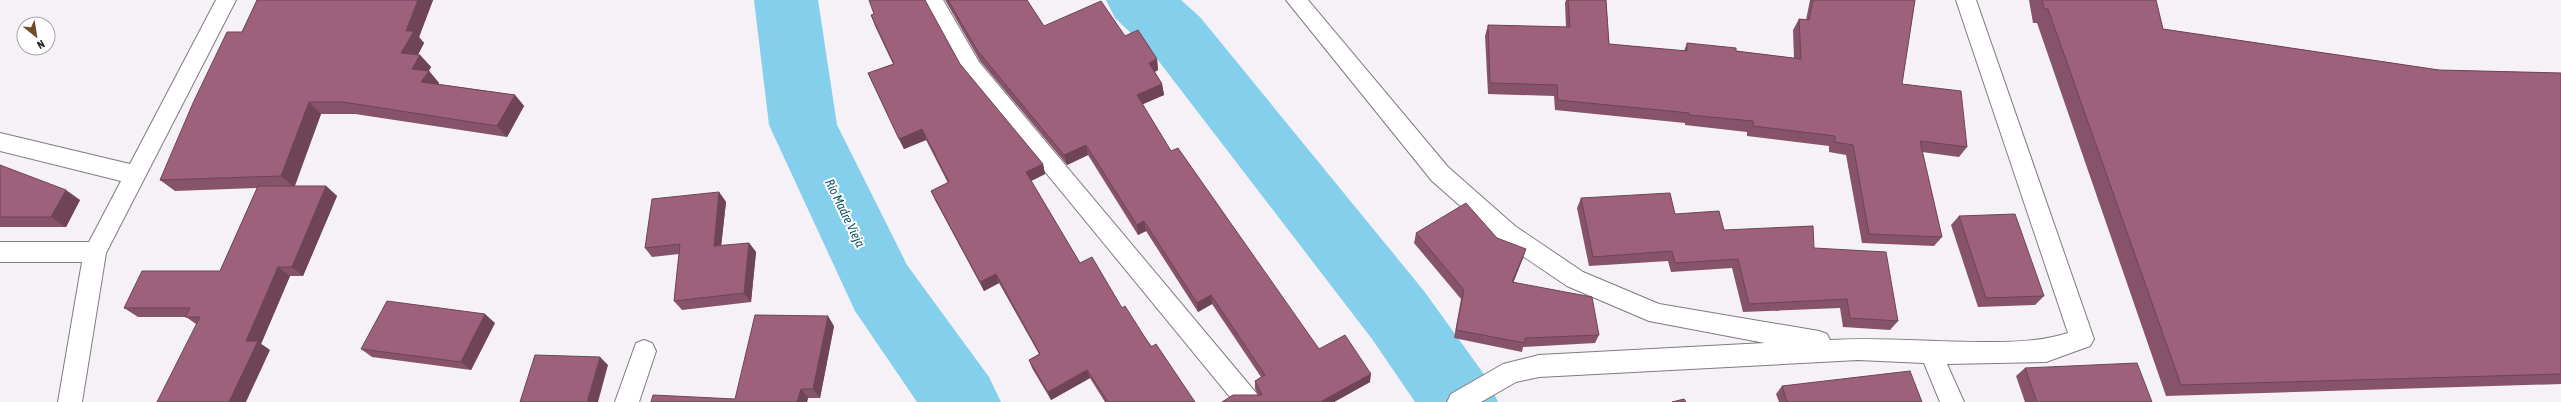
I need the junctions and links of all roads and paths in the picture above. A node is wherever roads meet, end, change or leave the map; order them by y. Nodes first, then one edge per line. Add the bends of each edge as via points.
1 (226, 0) edge
2 (933, 0) edge
3 (1296, 0) edge
4 (1966, 0) edge
5 (0, 142) edge
6 (136, 175) junction
7 (0, 252) edge
8 (95, 252) junction
9 (1858, 349) junction
10 (644, 351) dead end
11 (1931, 353) junction
12 (70, 402) edge
13 (627, 402) edge
14 (1249, 402) edge
15 (1460, 402) edge
16 (1952, 402) edge

1 - 6 street
2 - 14 street via 972,68
3 - 9 street via 1440,174 1507,233 1575,279 1657,314
4 - 11 street via 2082,340 2046,351
5 - 6 street
6 - 8 street
7 - 8 street
8 - 12 street
9 - 11 street
9 - 15 street via 1539,366 1511,372
10 - 13 street
11 - 16 street

